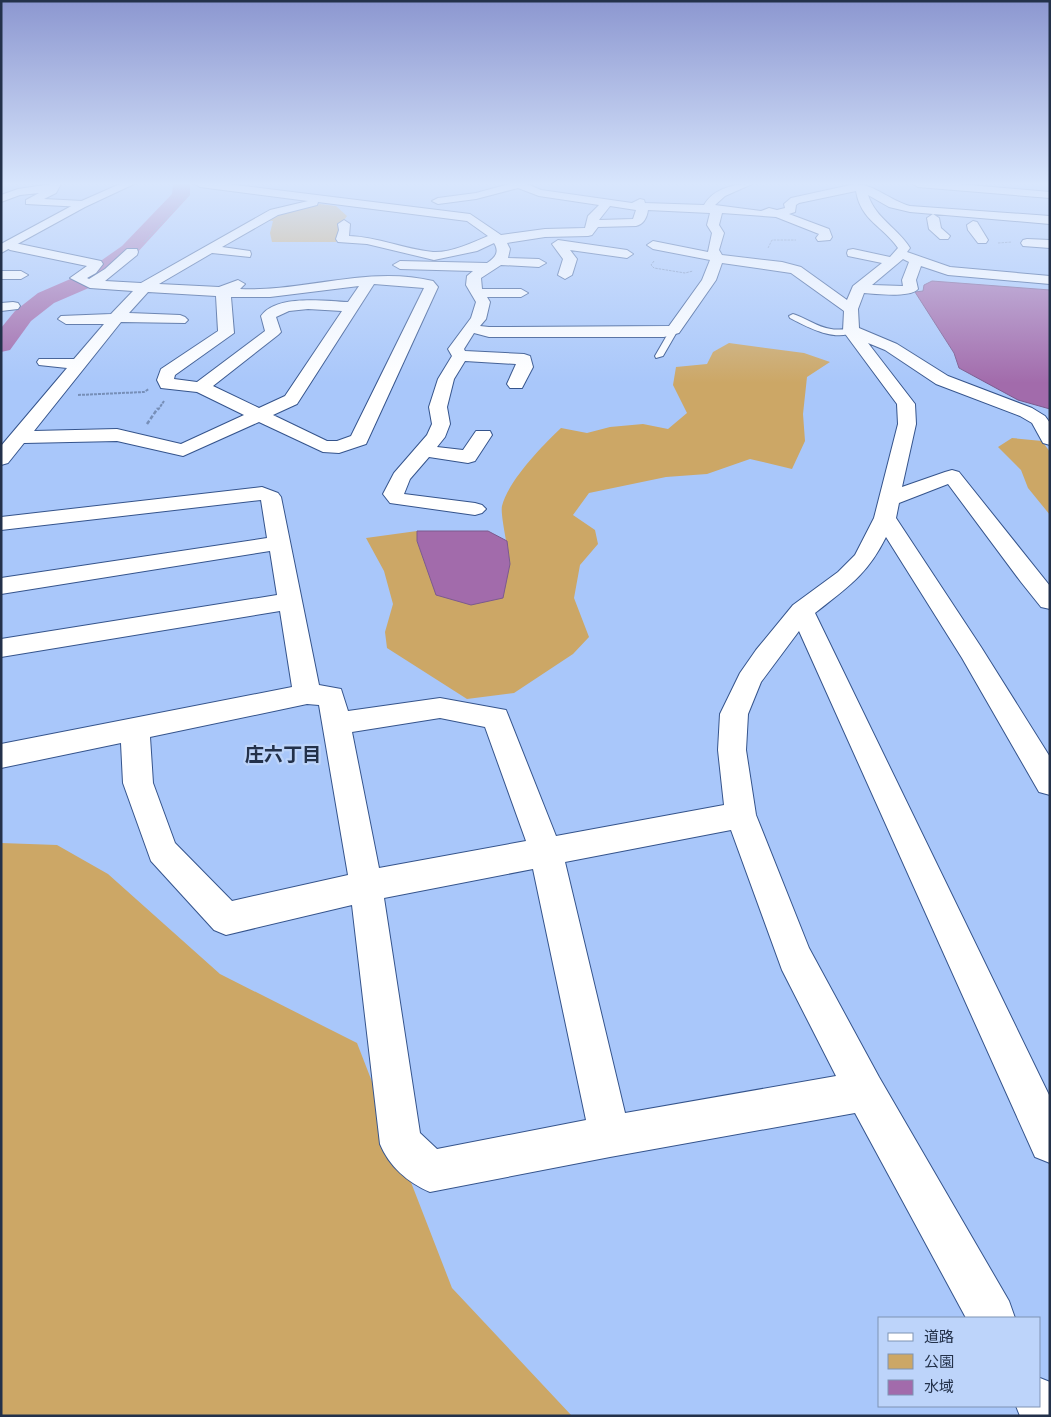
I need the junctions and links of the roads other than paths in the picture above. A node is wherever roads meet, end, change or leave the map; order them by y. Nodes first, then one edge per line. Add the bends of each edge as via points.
1 (17, 250) edge
2 (207, 250) edge
3 (217, 250) edge
4 (409, 250) edge
5 (462, 250) edge
6 (504, 250) edge
7 (563, 250) edge
8 (600, 250) edge
9 (694, 250) edge
10 (713, 250) edge
11 (904, 250) edge
12 (132, 252) road end
13 (854, 253) dead end
14 (245, 254) dead end
15 (627, 254) dead end
16 (717, 258) junction
17 (904, 259) junction
18 (539, 263) dead end
19 (492, 264) junction
20 (383, 265) dead end
21 (172, 271) junction
22 (1, 275) edge
23 (21, 275) dead end
24 (196, 275) dead end
25 (565, 275) dead end
26 (250, 280) dead end
27 (370, 280) junction
28 (1050, 280) edge
29 (84, 282) junction
30 (144, 287) junction
31 (222, 291) junction
32 (479, 293) junction
33 (521, 293) dead end
34 (352, 307) junction
35 (853, 310) junction
36 (793, 316) dead end
37 (116, 318) junction
38 (66, 319) dead end
39 (180, 320) dead end
40 (470, 328) junction
41 (674, 330) junction
42 (460, 356) junction
43 (659, 356) dead end
44 (44, 362) dead end
45 (79, 364) junction
46 (516, 384) dead end
47 (201, 387) junction
48 (260, 416) junction
49 (1, 431) edge
50 (22, 434) junction
51 (483, 435) dead end
52 (1050, 439) edge
53 (424, 451) junction
54 (1, 459) edge
55 (475, 509) dead end
56 (888, 509) junction
57 (1, 524) edge
58 (280, 543) junction
59 (1, 586) edge
60 (1050, 601) edge
61 (291, 602) junction
62 (802, 611) junction
63 (1, 648) edge
64 (307, 694) junction
65 (335, 724) junction
66 (135, 730) junction
67 (1, 756) edge
68 (1050, 783) edge
69 (741, 815) junction
70 (546, 852) junction
71 (366, 886) junction
72 (864, 1090) junction
73 (610, 1136) junction
74 (1050, 1142) edge
75 (991, 1317) edge

1 - 29 street via 96,264 77,278
2 - 21 street
3 - 14 street
4 - 5 street via 434,256
6 - 19 street
7 - 25 street via 570,258
8 - 15 street
9 - 16 street
10 - 16 street
11 - 17 street
12 - 29 street via 110,272
13 - 17 street
16 - 35 street via 796,270
16 - 41 street via 709,280
17 - 28 street via 948,271
17 - 35 street
18 - 19 street
19 - 20 street
19 - 32 street via 474,276 473,285
21 - 24 street
21 - 30 street
22 - 23 street
26 - 31 street
27 - 31 street via 270,293
27 - 34 street
27 - 48 street via 428,284 431,287 359,440 339,447 322,446
29 - 30 street
30 - 31 street
30 - 37 street
31 - 47 street via 226,333 166,373 170,383
32 - 33 street
32 - 40 street via 483,302 478,319
34 - 47 street via 295,306 276,310 268,316 274,332
34 - 48 street via 291,400
35 - 36 lane via 841,333 816,328
35 - 52 street via 891,347 942,380 1026,412 1039,420
35 - 56 street via 906,404 907,424
37 - 38 street
37 - 39 street
37 - 45 street
40 - 41 street via 488,332
40 - 42 street via 456,348
41 - 43 lane
42 - 46 street via 524,360 525,367
42 - 53 street via 446,379 438,408 441,424
44 - 45 street
45 - 50 street
47 - 48 street
48 - 50 street via 183,450 117,434
49 - 50 street
50 - 54 street
51 - 53 street via 468,457
53 - 55 street via 401,477 393,494 397,499
56 - 60 street via 952,476
56 - 62 street via 864,559
56 - 68 street
57 - 58 street via 262,493 271,497
58 - 59 street
58 - 61 street
61 - 63 street
61 - 64 street
62 - 69 street via 749,680 734,714 732,750
62 - 74 street
64 - 65 street via 331,696
64 - 66 street
65 - 70 street via 440,708 496,718
65 - 71 street
66 - 67 street
66 - 71 street via 138,783 162,851 226,919
69 - 70 street
69 - 72 street via 796,958
70 - 71 street
70 - 73 street
71 - 73 street via 401,1144 430,1171
72 - 73 street
72 - 75 street

